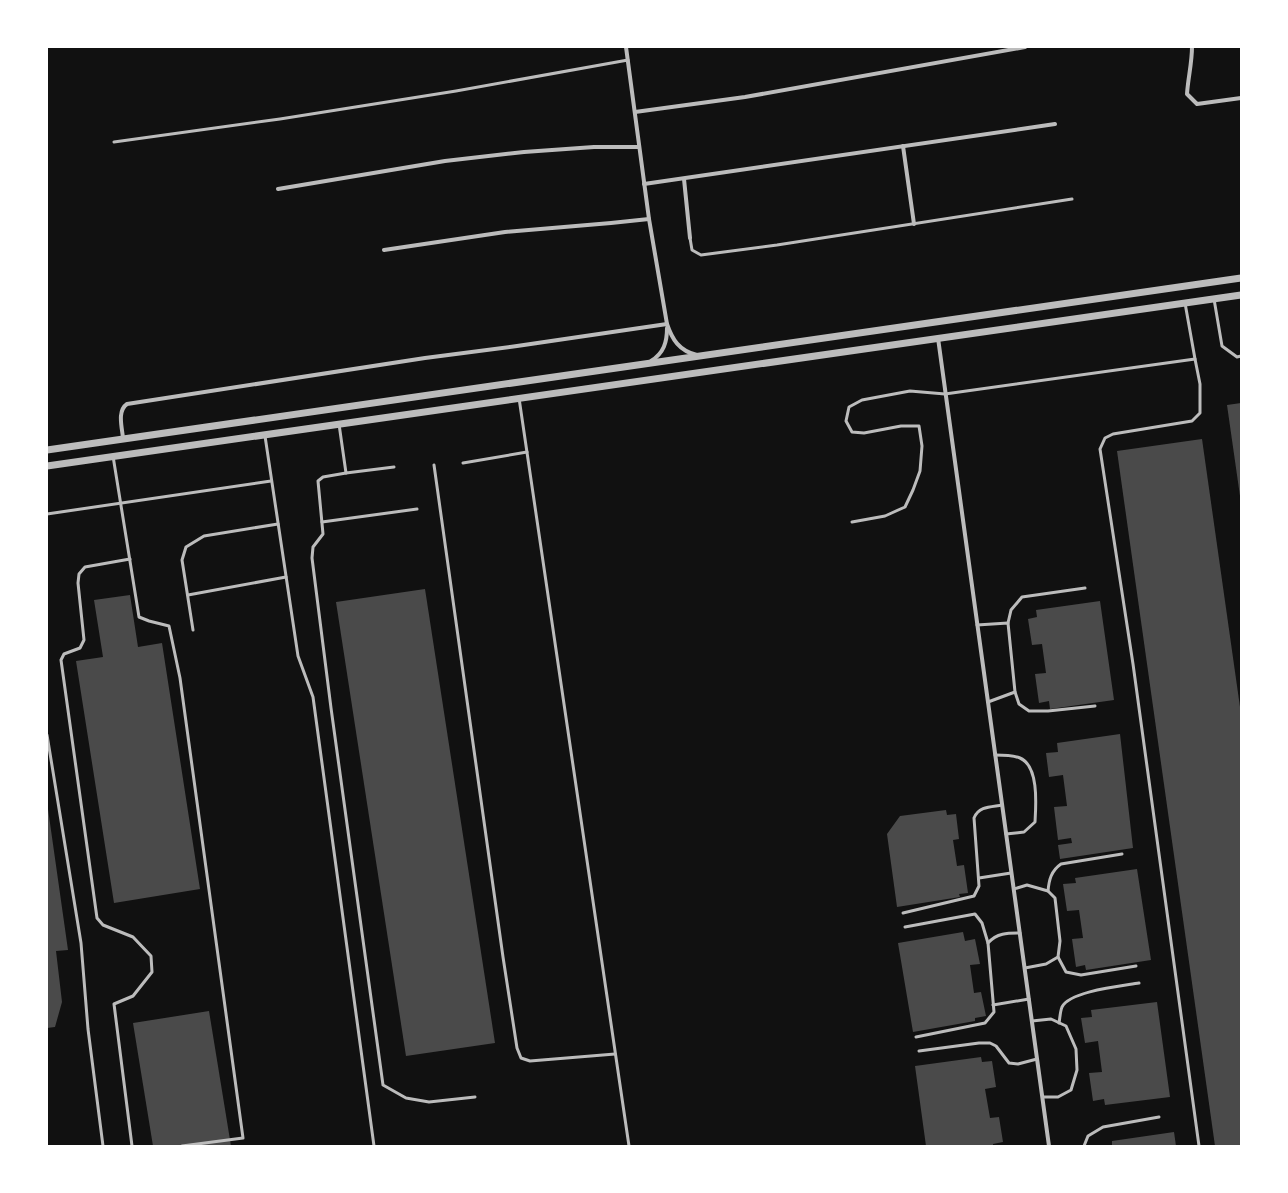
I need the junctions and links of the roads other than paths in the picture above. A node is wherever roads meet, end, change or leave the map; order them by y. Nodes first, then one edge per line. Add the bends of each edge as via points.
1 (626, 47) edge
2 (1025, 47) edge
3 (1192, 47) edge
4 (628, 60) junction
5 (1241, 98) edge
6 (635, 112) junction
7 (1055, 124) dead end
8 (114, 142) dead end
9 (639, 146) junction
10 (903, 146) junction
11 (684, 179) junction
12 (644, 184) junction
13 (278, 189) dead end
14 (1072, 199) dead end
15 (649, 219) junction
16 (914, 224) junction
17 (690, 238) joint
18 (384, 250) dead end
19 (1241, 278) edge
20 (1241, 295) edge
21 (1214, 299) junction
22 (1185, 303) junction
23 (667, 324) junction
24 (938, 338) junction
25 (702, 356) junction
26 (1241, 356) edge
27 (1195, 359) junction
28 (646, 364) junction
29 (945, 394) junction
30 (519, 398) junction
31 (339, 424) junction
32 (264, 434) junction
33 (123, 438) junction
34 (47, 450) edge
35 (527, 452) junction
36 (113, 456) junction
37 (463, 463) dead end
38 (434, 465) dead end
39 (47, 466) edge
40 (394, 467) dead end
41 (346, 473) junction
42 (271, 480) junction
43 (121, 503) junction
44 (416, 509) dead end
45 (47, 514) edge
46 (322, 522) junction
47 (852, 522) dead end
48 (278, 524) junction
49 (130, 558) junction
50 (286, 577) junction
51 (1085, 588) dead end
52 (188, 596) junction
53 (1008, 623) junction
54 (977, 625) junction
55 (193, 630) dead end
56 (1015, 692) junction
57 (988, 702) junction
58 (1095, 706) dead end
59 (47, 735) edge
60 (995, 755) junction
61 (1002, 805) junction
62 (1006, 834) junction
63 (1122, 854) dead end
64 (1011, 873) junction
65 (979, 878) junction
66 (1014, 889) junction
67 (1048, 891) junction
68 (903, 913) dead end
69 (905, 927) dead end
70 (1020, 933) junction
71 (988, 943) junction
72 (1058, 957) junction
73 (1136, 966) dead end
74 (1025, 968) junction
75 (1139, 983) dead end
76 (1029, 999) junction
77 (993, 1005) junction
78 (1032, 1021) junction
79 (1059, 1023) junction
80 (916, 1037) dead end
81 (919, 1051) dead end
82 (615, 1054) junction
83 (1037, 1060) junction
84 (475, 1097) dead end
85 (1043, 1097) junction
86 (1160, 1117) dead end
87 (104, 1146) edge
88 (132, 1146) edge
89 (182, 1146) edge
90 (374, 1146) edge
91 (629, 1146) edge
92 (1049, 1146) edge
93 (1084, 1146) edge
94 (1200, 1146) edge

1 - 4 street
2 - 6 street via 745,96
3 - 5 street via 1187,94 1197,104
4 - 6 street
4 - 8 lane via 464,90
6 - 9 street
7 - 10 street
9 - 12 street
9 - 13 street via 524,152 445,161
10 - 11 street
10 - 16 street
11 - 12 street
11 - 17 street
12 - 15 street
14 - 16 lane
15 - 18 street via 505,232
15 - 23 street
16 - 17 lane via 701,256 692,250
19 - 25 street
20 - 21 street
21 - 22 street
21 - 26 lane via 1222,346 1237,357
22 - 24 street
22 - 27 lane
23 - 25 street via 679,347
23 - 28 street via 664,349
23 - 33 street via 127,404 122,410 121,418
24 - 29 street
24 - 30 street
25 - 28 street
27 - 29 lane
27 - 94 lane via 1200,384 1200,413 1192,421 1113,434 1105,438 1100,449 1133,664
28 - 33 street
29 - 47 lane via 910,391 862,400 849,407 846,421 852,432 864,433 901,426 919,426 922,446 920,471 905,507 885,516
29 - 54 street
30 - 31 street
30 - 35 lane
31 - 32 street
31 - 41 lane
32 - 36 street
32 - 42 lane
33 - 34 street
35 - 37 lane
35 - 82 lane
36 - 39 street
36 - 43 lane
38 - 82 lane via 503,957 521,1058 530,1061
40 - 41 lane
41 - 46 lane via 323,477 318,482
42 - 43 lane
42 - 48 lane
43 - 45 lane
43 - 49 lane
44 - 46 lane
46 - 84 lane via 322,537 313,548 312,558 383,1085 406,1098 429,1102
48 - 50 lane
48 - 52 lane via 204,536 186,547 182,560
49 - 88 lane via 85,567 79,574 84,640 80,648 64,654 61,660 97,918 103,925 133,937 151,956 152,972 133,996 114,1004
49 - 89 lane via 139,617 170,626 180,678 243,1138
50 - 52 lane
50 - 90 lane via 298,656 313,697
51 - 53 lane via 1022,597 1012,610
52 - 55 lane
53 - 54 lane
53 - 56 lane
54 - 57 street
56 - 57 lane
56 - 58 lane via 1019,704 1029,711
57 - 60 street
59 - 87 lane via 81,943 88,1029
60 - 61 street
60 - 62 lane via 1021,758 1028,765 1035,781 1035,822 1024,832
61 - 62 street
61 - 65 lane via 982,808 974,818
62 - 64 street
63 - 67 lane via 1057,866 1050,878
64 - 65 lane
64 - 66 street
65 - 68 lane via 979,886 974,896
66 - 67 lane via 1027,885
66 - 70 street
67 - 72 lane via 1054,898 1060,941
69 - 71 lane via 975,914 982,923
70 - 71 lane via 994,936
70 - 74 street
71 - 77 lane
72 - 73 lane via 1066,972 1081,975
72 - 74 lane via 1046,964
74 - 76 street
75 - 79 lane via 1095,990 1074,997 1062,1006
76 - 77 lane
76 - 78 street
77 - 80 lane via 994,1012 985,1023
78 - 79 lane via 1050,1019
78 - 83 street
79 - 85 lane via 1066,1026 1076,1049 1077,1070 1071,1090 1058,1097
81 - 83 lane via 990,1043 996,1046 1009,1063
82 - 91 lane
83 - 85 street
85 - 92 street
86 - 93 lane via 1103,1127 1088,1136

